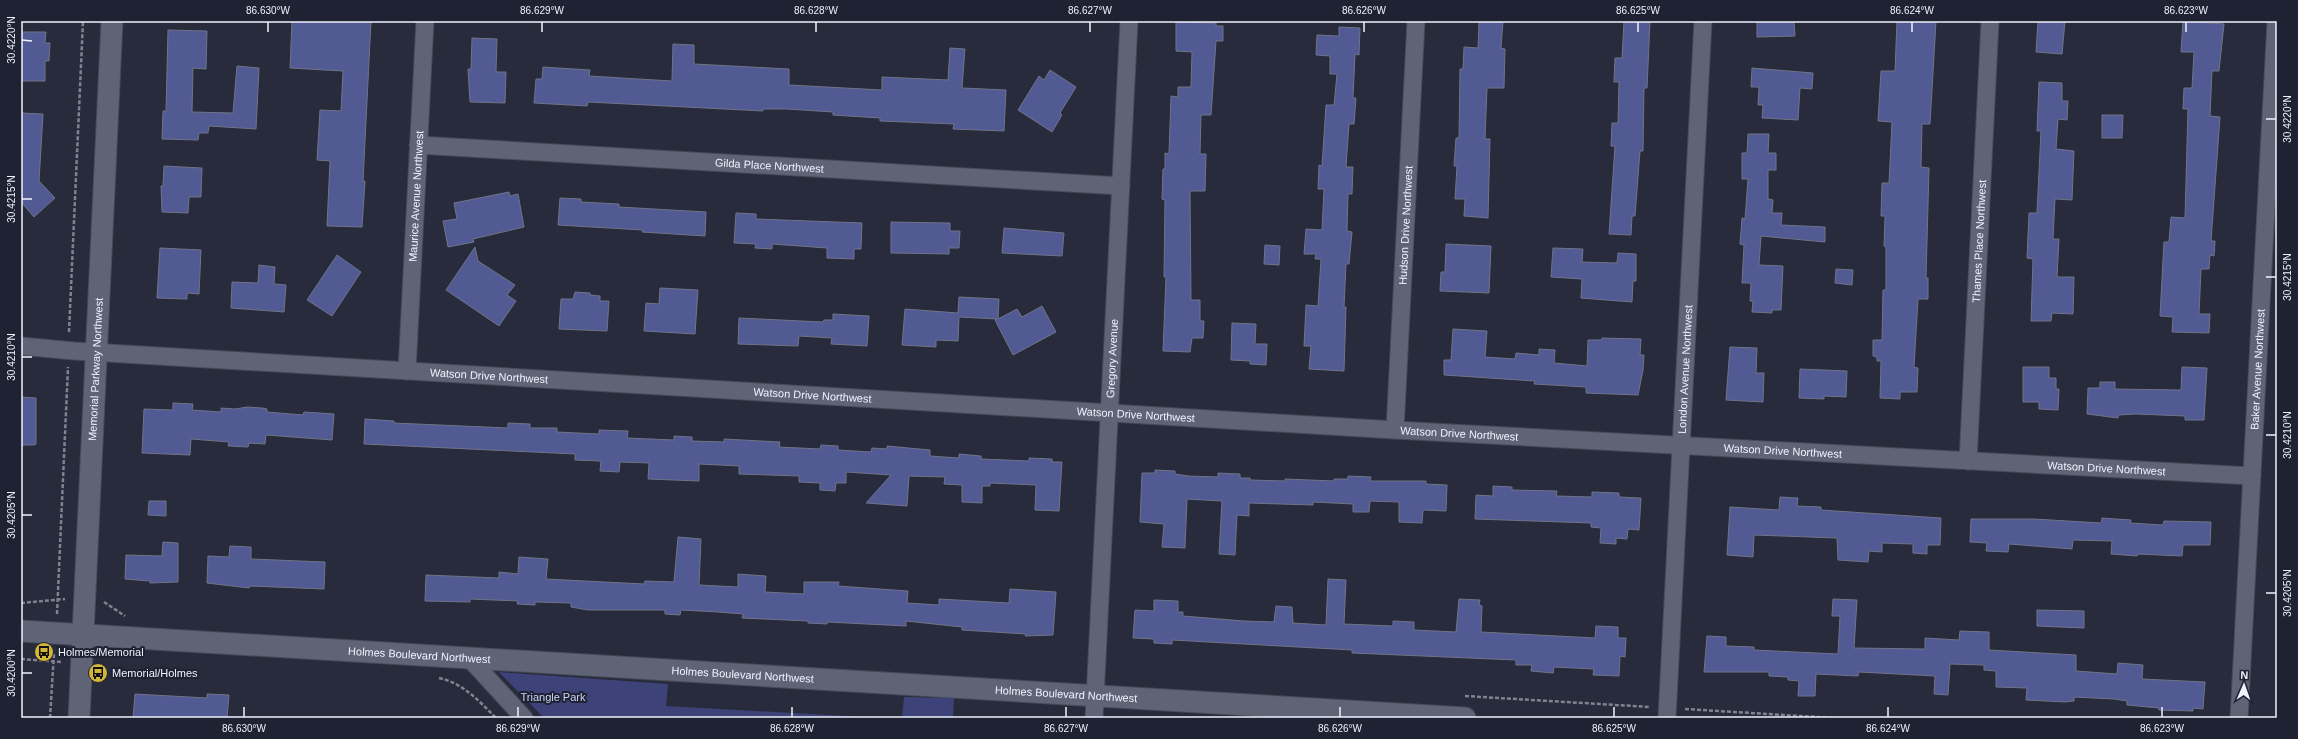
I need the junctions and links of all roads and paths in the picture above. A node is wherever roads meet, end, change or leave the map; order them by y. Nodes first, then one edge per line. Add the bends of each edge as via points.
1 (112, 21) edge
2 (425, 21) edge
3 (1129, 21) edge
4 (1416, 21) edge
5 (1703, 21) edge
6 (1990, 21) edge
7 (2276, 21) edge
8 (418, 145) junction
9 (1121, 186) junction
10 (21, 346) edge
11 (98, 351) junction
12 (408, 371) junction
13 (1110, 413) junction
14 (1395, 430) junction
15 (1681, 446) junction
16 (1968, 461) junction
17 (2252, 476) junction
18 (86, 600) junction
19 (21, 603) edge
20 (130, 616) dead end
21 (21, 631) edge
22 (84, 635) junction
23 (469, 658) junction
24 (21, 659) edge
25 (82, 663) junction
26 (438, 677) dead end
27 (1095, 696) junction
28 (1458, 696) dead end
29 (1667, 713) edge
30 (79, 718) edge
31 (496, 718) edge
32 (524, 718) edge
33 (1094, 718) edge
34 (1465, 718) edge
35 (1834, 718) edge
36 (2239, 718) edge

1 - 11 street, Memorial Parkway Northwest
2 - 8 street, Maurice Avenue Northwest
3 - 9 street, Gregory Avenue
4 - 14 street, Hudson Drive Northwest
5 - 15 street, London Avenue Northwest
6 - 16 street, Thames Place Northwest
7 - 17 street, Baker Avenue Northwest
8 - 9 street, Gilda Place Northwest
8 - 12 street, Maurice Avenue Northwest
9 - 13 street, Gregory Avenue
10 - 11 street, Watson Drive Northwest
11 - 12 street, Watson Drive Northwest
11 - 18 street, Memorial Parkway Northwest
12 - 13 street, Watson Drive Northwest
13 - 14 street, Watson Drive Northwest
13 - 27 street, Gregory Avenue
14 - 15 street, Watson Drive Northwest
15 - 16 street, Watson Drive Northwest
15 - 29 street, London Avenue Northwest
16 - 17 street, Watson Drive Northwest
17 - 36 street, Baker Avenue Northwest
18 - 19 path via 59,599
18 - 20 path via 105,602 122,616
18 - 22 street, Memorial Parkway Northwest
21 - 22 street, Holmes Boulevard Northwest
22 - 23 street, Holmes Boulevard Northwest
22 - 25 street, Memorial Parkway Northwest
23 - 27 street, Holmes Boulevard Northwest
23 - 32 street
24 - 25 path
25 - 30 street, Memorial Parkway Northwest
26 - 31 path via 452,680 469,691
27 - 33 street, Gregory Avenue
27 - 34 street, Holmes Boulevard Northwest
28 - 29 path
29 - 35 path

